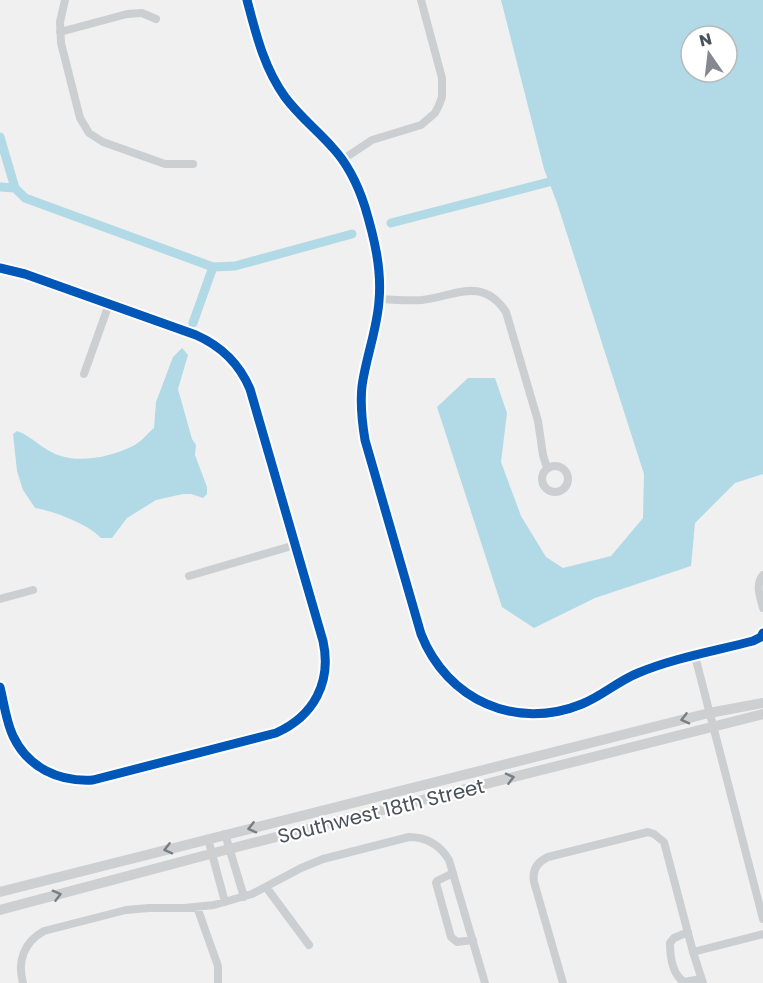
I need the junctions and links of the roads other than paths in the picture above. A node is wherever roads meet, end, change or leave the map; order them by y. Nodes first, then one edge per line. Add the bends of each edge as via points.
1 (64, 0) edge
2 (247, 0) edge
3 (420, 0) edge
4 (156, 19) dead end
5 (60, 32) junction
6 (342, 160) junction
7 (194, 164) dead end
8 (0, 268) edge
9 (380, 299) junction
10 (109, 304) junction
11 (84, 374) dead end
12 (547, 468) dead end
13 (295, 545) junction
14 (763, 575) edge
15 (189, 576) dead end
16 (33, 590) dead end
17 (0, 599) edge
18 (763, 608) edge
19 (763, 633) edge
20 (695, 656) junction
21 (0, 687) edge
22 (763, 703) edge
23 (710, 713) junction
24 (763, 714) edge
25 (713, 726) junction
26 (225, 834) junction
27 (208, 839) junction
28 (229, 849) junction
29 (212, 854) junction
30 (453, 873) junction
31 (266, 887) junction
32 (0, 892) edge
33 (244, 897) junction
34 (225, 902) junction
35 (197, 907) junction
36 (0, 910) edge
37 (763, 919) edge
38 (688, 932) junction
39 (763, 934) edge
40 (472, 940) junction
41 (309, 945) dead end
42 (693, 952) junction
43 (702, 981) edge
44 (23, 983) edge
45 (218, 983) edge
46 (485, 983) edge
47 (563, 983) edge

1 - 5 street
2 - 6 street via 258,44 274,80
3 - 6 street via 442,78 439,105 421,125 372,140
4 - 5 street via 142,13 127,14
5 - 7 street via 80,118 89,133 103,142 165,164
6 - 9 street via 365,208 377,253
8 - 10 street
9 - 12 street via 422,300 468,290 486,293 501,304 538,421
9 - 20 street via 362,386 362,422 421,634 447,676 461,689 496,708 544,714 583,704 636,674
10 - 11 street
10 - 13 street via 204,339 235,364 250,389
13 - 15 street
13 - 21 street via 323,640 325,669 313,704 285,729 93,780 74,780 46,771 24,753 10,729
14 - 18 street via 758,583
16 - 17 street
19 - 20 street via 753,641
20 - 23 street
22 - 23 main road, Southwest 18th Street
23 - 25 street
23 -> 26 main road, Southwest 18th Street
24 - 25 main road, Southwest 18th Street
28 -> 25 main road, Southwest 18th Street
25 - 37 street
26 - 27 main road, Southwest 18th Street
26 - 28 street
27 - 29 street
27 -> 32 main road, Southwest 18th Street
28 - 29 main road, Southwest 18th Street
28 - 33 street
29 - 34 street
36 -> 29 main road, Southwest 18th Street
30 - 31 street via 441,849 429,841 409,837 323,859
30 - 40 street
30 - 40 street via 436,883 451,937 457,942
31 - 33 street
31 - 41 street
33 - 34 street
34 - 35 street
35 - 44 street via 126,910 44,931 28,944 22,956
35 - 45 street via 218,966
38 - 42 street
38 - 43 street via 670,943 674,970 684,982
38 - 47 street via 664,842 654,834 641,833 548,857 537,864 533,876
39 - 42 street
40 - 46 street
42 - 43 street

